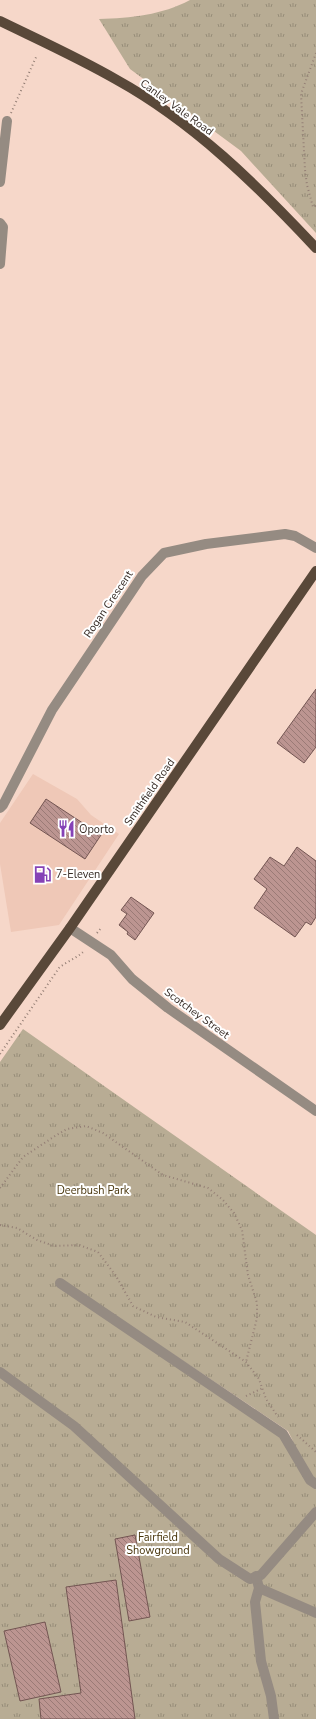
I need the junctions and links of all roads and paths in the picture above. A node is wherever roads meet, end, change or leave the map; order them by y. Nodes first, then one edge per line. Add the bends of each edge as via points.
1 (0, 21) edge
2 (316, 53) edge
3 (37, 55) dead end
4 (7, 121) joint
5 (0, 182) edge
6 (316, 206) edge
7 (0, 223) edge
8 (316, 248) edge
9 (0, 264) edge
10 (316, 548) edge
11 (314, 577) edge
12 (0, 808) edge
13 (70, 928) junction
14 (86, 948) dead end
15 (0, 1025) edge
16 (0, 1054) edge
17 (316, 1111) edge
18 (0, 1188) edge
19 (0, 1225) edge
20 (60, 1283) dead end
21 (246, 1362) junction
22 (0, 1372) edge
23 (263, 1388) junction
24 (238, 1402) junction
25 (280, 1419) dead end
26 (296, 1434) dead end
27 (316, 1452) edge
28 (316, 1484) edge
29 (316, 1512) edge
30 (256, 1576) junction
31 (259, 1588) junction
32 (316, 1613) edge
33 (274, 1719) edge

1 - 8 main road, Canley Vale Road via 118,80 179,121 253,183
2 - 6 path via 302,94 307,185 312,207
3 - 4 path
4 - 5 street
7 - 9 street via 3,227
10 - 12 street, Rogan Crescent via 286,534 206,544 164,553 142,576 52,710
11 - 13 main road, Smithfield Road
13 - 15 main road, Smithfield Road
13 - 17 street, Scotchey Street via 111,955 132,979 168,1008
14 - 16 path via 80,955 59,968
18 - 21 path via 23,1158 67,1129 86,1126 103,1133 163,1174 208,1188 234,1213 242,1230 248,1275 257,1303 257,1318
19 - 21 path via 17,1228 37,1240 54,1246 79,1245 98,1252 116,1276 133,1306 156,1317 185,1322
20 - 24 street
21 - 23 path
22 - 30 street via 74,1426 219,1559 250,1579
23 - 24 path
23 - 25 path via 266,1399
24 - 28 street via 283,1434 310,1480
26 - 27 path
29 - 30 street via 261,1575
30 - 31 street
31 - 32 street
31 - 33 street via 255,1602 261,1658

